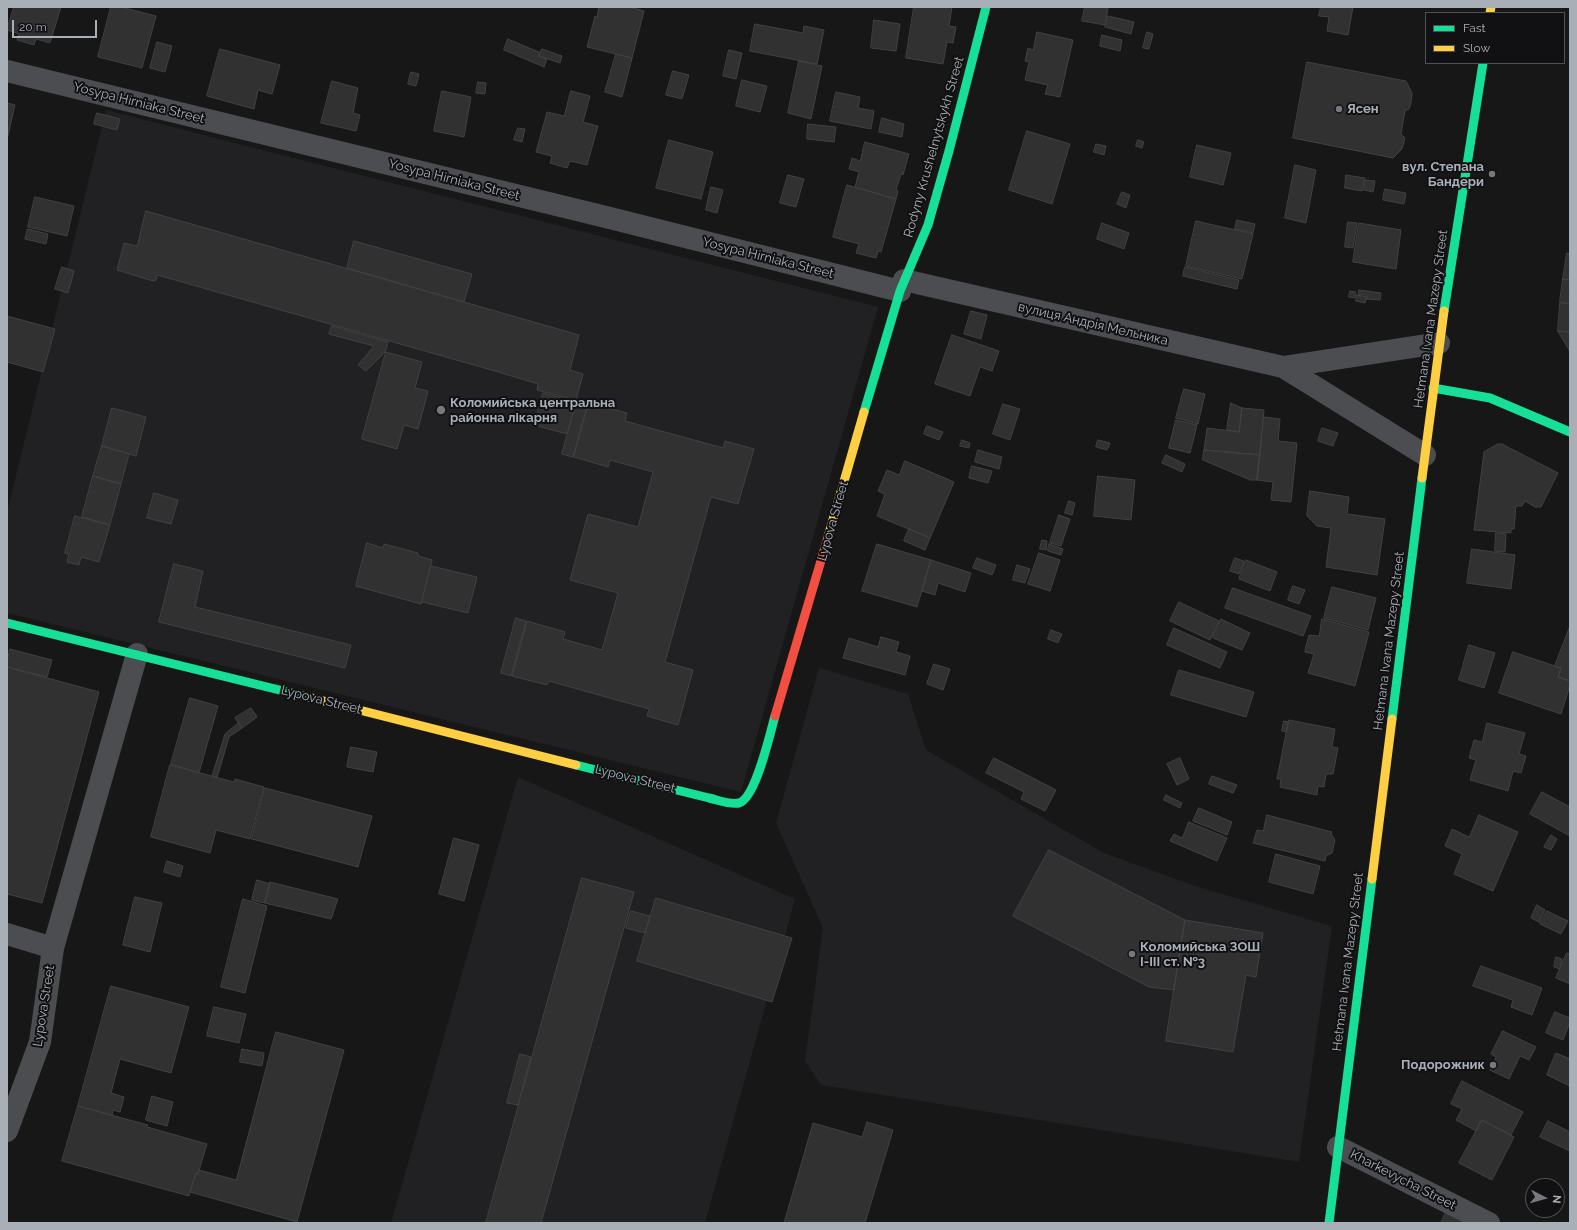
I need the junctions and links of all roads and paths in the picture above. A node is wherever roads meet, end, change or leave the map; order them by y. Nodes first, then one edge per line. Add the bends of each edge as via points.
1 (986, 7) edge
2 (1483, 64) edge
3 (7, 71) edge
4 (902, 286) junction
5 (1439, 343) junction
6 (1283, 367) junction
7 (1433, 388) junction
8 (1570, 432) edge
9 (1425, 455) junction
10 (7, 623) edge
11 (137, 654) junction
12 (7, 934) edge
13 (53, 948) junction
14 (7, 1131) edge
15 (1338, 1147) junction
16 (1329, 1223) edge
17 (1489, 1223) edge

1 - 4 street, Rodyny Krushelnytskykh Street via 928,225
2 - 5 street, Hetmana Ivana Mazepy Street
3 - 4 street, Yosypa Hirniaka Street via 614,219
4 - 6 street, вулиця Андрія Мельника
4 - 11 street, Lypova Street via 758,773 750,796 740,803 709,798
5 - 6 street, вулиця Андрія Мельника
5 - 7 street, Hetmana Ivana Mazepy Street
6 - 9 street, вулиця Андрія Мельника
7 - 8 street via 1490,398
7 - 9 street, Hetmana Ivana Mazepy Street
9 - 15 street, Hetmana Ivana Mazepy Street
10 - 11 street, Lypova Street
11 - 13 street
12 - 13 street, Lypova Street
13 - 14 street, Lypova Street via 40,1042
15 - 16 street, Hetmana Ivana Mazepy Street
15 - 17 street, Kharkevycha Street

